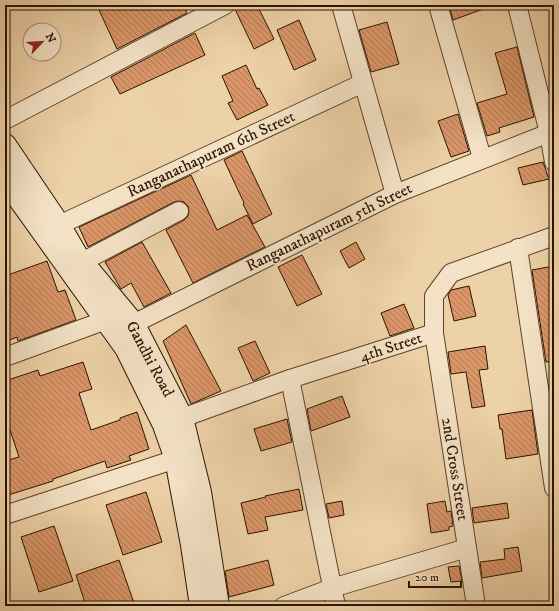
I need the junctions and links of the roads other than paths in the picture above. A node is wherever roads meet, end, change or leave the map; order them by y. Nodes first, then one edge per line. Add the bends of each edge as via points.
1 (225, 5) edge
2 (341, 5) edge
3 (438, 5) edge
4 (516, 5) edge
5 (363, 83) junction
6 (549, 108) edge
7 (5, 120) edge
8 (549, 133) junction
9 (5, 146) edge
10 (482, 158) junction
11 (554, 162) edge
12 (11, 181) edge
13 (395, 194) junction
14 (179, 211) dead end
15 (59, 225) junction
16 (554, 236) edge
17 (518, 248) junction
18 (82, 262) junction
19 (118, 326) junction
20 (434, 333) junction
21 (5, 358) edge
22 (290, 379) junction
23 (182, 418) junction
24 (176, 459) junction
25 (554, 488) edge
26 (5, 515) edge
27 (467, 548) junction
28 (332, 588) junction
29 (201, 606) edge
30 (218, 606) edge
31 (284, 606) edge
32 (336, 606) edge
33 (476, 606) edge

1 - 7 street
2 - 5 street
3 - 10 street
4 - 6 street
5 - 13 street
5 - 15 street, Ranganathapuram 6th Street
6 - 8 street
8 - 10 street, Ranganathapuram 5th Street
8 - 11 street
9 - 12 main road, Gandhi Road
10 - 13 street, Ranganathapuram 5th Street
12 - 15 main road, Gandhi Road
12 - 19 main road, Gandhi Road
13 - 19 street, Ranganathapuram 5th Street
14 - 18 street
15 - 18 main road, Gandhi Road
16 - 17 street, 4th Street
17 - 20 street, 4th Street via 451,273 434,296
17 - 25 street
18 - 19 main road, Gandhi Road
19 - 21 street, Ranganathapuram 5th Street
19 - 23 main road, Gandhi Road
19 - 24 main road, Gandhi Road via 126,348 164,425
20 - 22 street, 4th Street
20 - 27 street, 2nd Cross Street
22 - 23 street, 4th Street
22 - 28 street
23 - 30 main road, Gandhi Road via 200,492
24 - 26 street
24 - 29 main road, Gandhi Road
27 - 28 street
27 - 33 street, 2nd Cross Street
28 - 31 street
28 - 32 street

